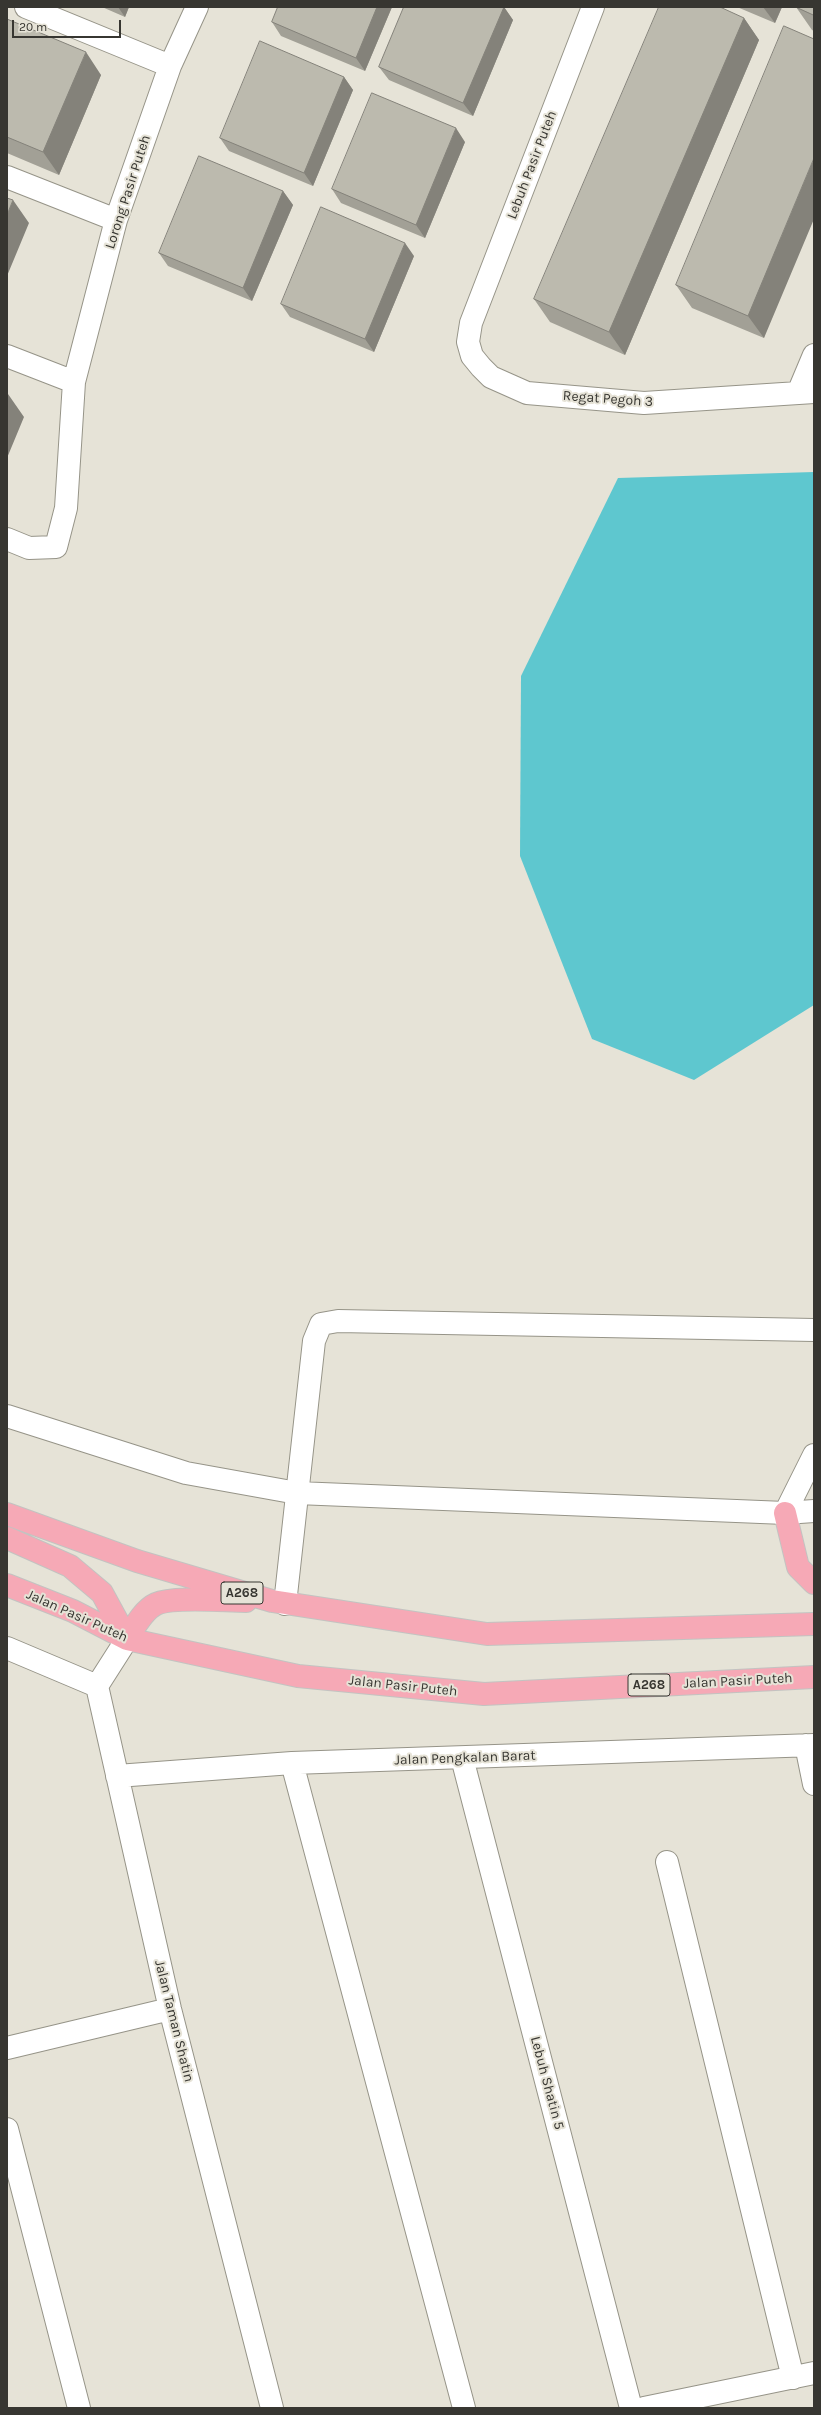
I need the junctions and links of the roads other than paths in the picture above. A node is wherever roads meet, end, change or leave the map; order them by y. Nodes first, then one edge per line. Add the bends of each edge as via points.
1 (26, 7) edge
2 (197, 7) edge
3 (593, 7) edge
4 (170, 66) junction
5 (7, 177) edge
6 (116, 220) junction
7 (471, 323) joint
8 (814, 355) edge
9 (7, 356) edge
10 (74, 382) junction
11 (806, 392) edge
12 (7, 539) edge
13 (814, 1330) edge
14 (7, 1416) edge
15 (814, 1455) edge
16 (297, 1493) junction
17 (814, 1511) edge
18 (786, 1513) junction
19 (7, 1514) edge
20 (7, 1538) edge
21 (814, 1583) edge
22 (7, 1585) edge
23 (278, 1603) junction
24 (814, 1624) edge
25 (127, 1639) junction
26 (7, 1648) edge
27 (814, 1676) edge
28 (98, 1686) junction
29 (810, 1745) edge
30 (462, 1758) junction
31 (292, 1763) junction
32 (117, 1776) junction
33 (814, 1784) edge
34 (667, 1862) dead end
35 (170, 2009) junction
36 (7, 2048) edge
37 (7, 2129) edge
38 (804, 2376) edge
39 (79, 2408) edge
40 (272, 2408) edge
41 (464, 2408) edge
42 (631, 2408) edge
43 (644, 2408) edge

1 - 4 street
2 - 4 street, Lorong Pasir Puteh
3 - 7 street, Lebuh Pasir Puteh
4 - 6 street, Lorong Pasir Puteh
5 - 6 street
6 - 10 street, Lorong Pasir Puteh
7 - 11 street, Regat Pegoh 3 via 468,342 472,356 481,368 491,377 527,393 644,403
8 - 11 street
9 - 10 street
10 - 12 street, Lorong Pasir Puteh via 66,508 56,547 29,548
13 - 16 street via 338,1320 321,1324 314,1341
14 - 16 street via 186,1473
15 - 18 street
16 - 18 street
16 - 23 street
17 - 18 street
18 - 21 main road via 798,1567
19 - 23 main road, A268 via 137,1561
20 - 25 main road via 70,1566 102,1593
22 - 25 main road, Jalan Pasir Puteh / A268 via 73,1611
23 - 24 main road, A268 via 486,1634
23 - 25 main road via 169,1600 155,1604 140,1619
25 - 27 main road, Jalan Pasir Puteh / A268 via 298,1676 484,1694
25 - 28 street
26 - 28 street
28 - 32 street, Jalan Taman Shatin
29 - 30 street, Jalan Pengkalan Barat
29 - 33 street
30 - 31 street, Jalan Pengkalan Barat
30 - 42 street, Lebuh Shatin 5
31 - 32 street, Jalan Pengkalan Barat
31 - 41 street
32 - 35 street, Jalan Taman Shatin
34 - 38 street
35 - 36 street
35 - 40 street, Jalan Taman Shatin
37 - 39 street
38 - 43 street

